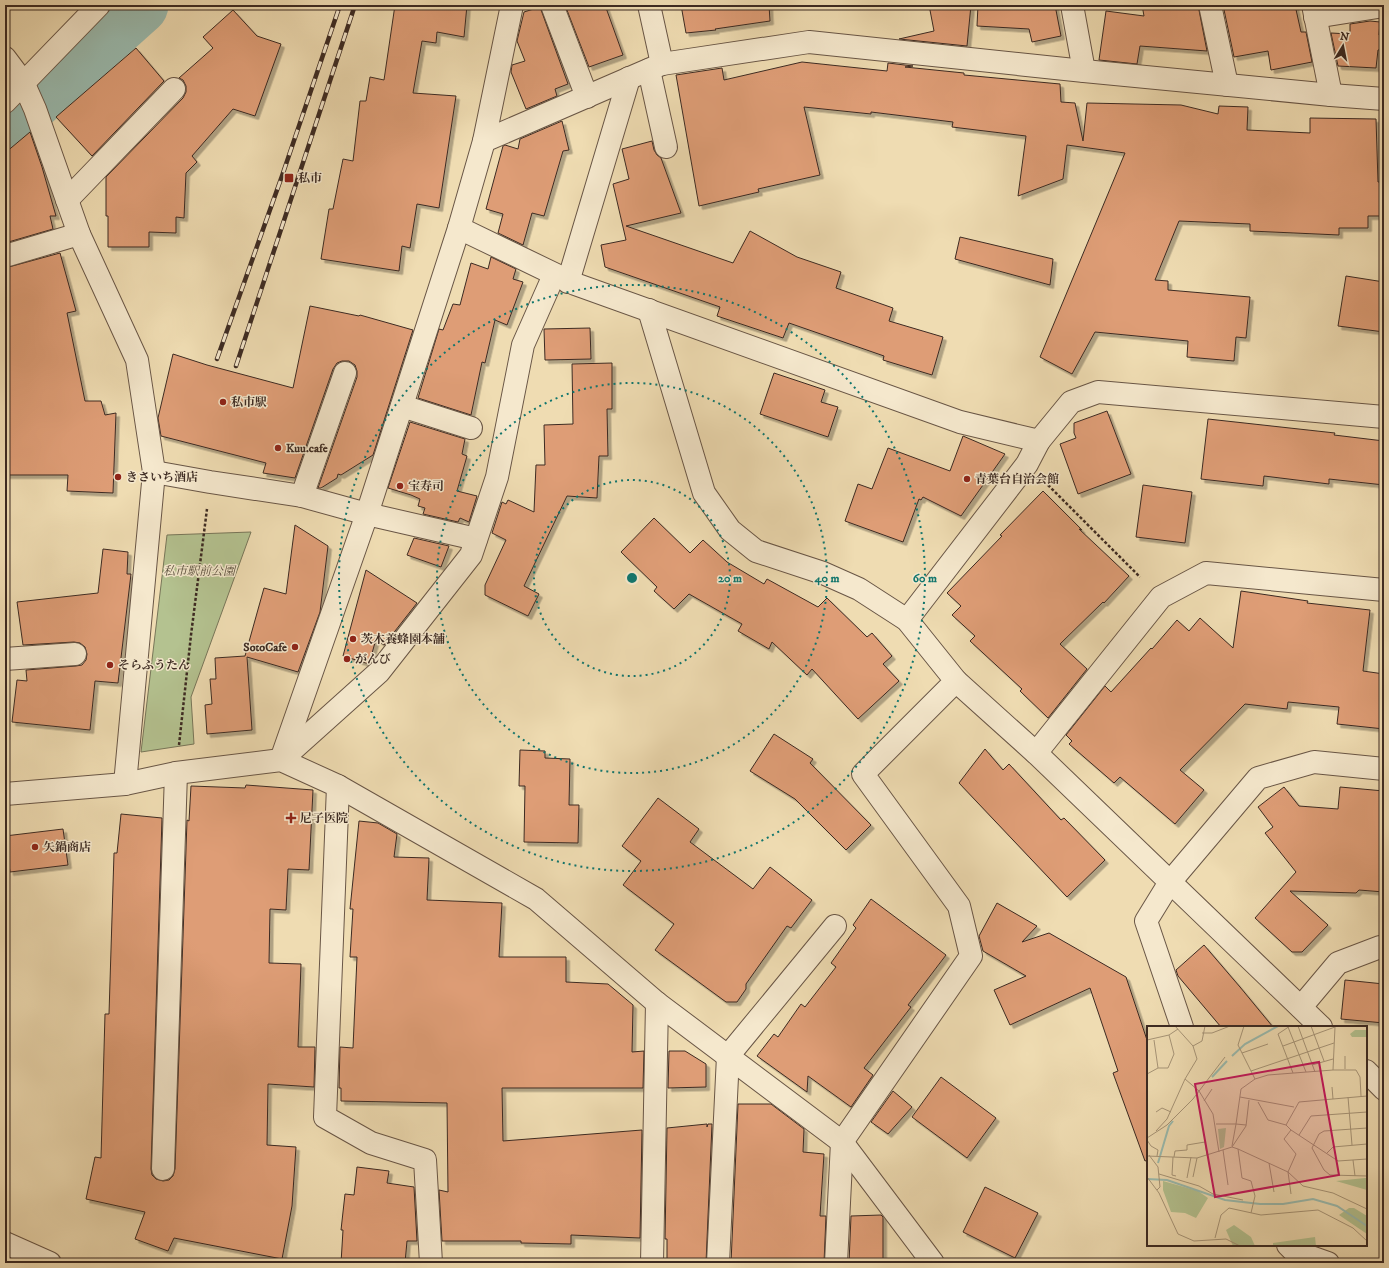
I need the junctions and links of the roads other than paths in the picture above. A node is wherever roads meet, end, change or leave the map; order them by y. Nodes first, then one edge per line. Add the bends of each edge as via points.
1 (99, 5) edge
2 (512, 5) edge
3 (552, 5) edge
4 (649, 5) edge
5 (1072, 5) edge
6 (1210, 5) edge
7 (1384, 6) edge
8 (1314, 11) edge
9 (5, 58) edge
10 (647, 71) junction
11 (1084, 71) junction
12 (23, 82) junction
13 (1227, 85) junction
14 (174, 89) dead end
15 (1331, 95) junction
16 (587, 97) junction
17 (1384, 99) edge
18 (5, 102) edge
19 (484, 141) junction
20 (666, 147) dead end
21 (66, 200) junction
22 (459, 228) junction
23 (79, 234) junction
24 (5, 256) edge
25 (561, 278) junction
26 (649, 310) junction
27 (345, 373) dead end
28 (402, 406) junction
29 (1384, 417) edge
30 (471, 428) dead end
31 (1039, 441) junction
32 (154, 472) junction
33 (302, 496) junction
34 (367, 514) junction
35 (476, 539) junction
36 (1384, 590) edge
37 (906, 620) junction
38 (75, 654) dead end
39 (5, 659) edge
40 (956, 681) junction
41 (1036, 753) junction
42 (281, 760) junction
43 (1384, 769) edge
44 (176, 773) junction
45 (125, 784) junction
46 (338, 786) junction
47 (5, 794) edge
48 (1170, 882) junction
49 (835, 926) dead end
50 (1384, 947) edge
51 (657, 1004) junction
52 (1301, 1007) junction
53 (1182, 1026) edge
54 (1320, 1026) edge
55 (728, 1056) junction
56 (1367, 1072) edge
57 (1384, 1089) edge
58 (842, 1142) junction
59 (163, 1168) dead end
60 (5, 1243) edge
61 (1289, 1246) edge
62 (50, 1263) edge
63 (431, 1263) edge
64 (652, 1263) edge
65 (718, 1263) edge
66 (836, 1263) edge
67 (933, 1263) edge
68 (1328, 1263) edge

1 - 12 street
2 - 19 street
3 - 16 street
4 - 10 street
5 - 11 street
6 - 13 street
7 - 8 street
8 - 15 street
9 - 12 street
10 - 11 street via 809,42
10 - 16 street
10 - 20 street
10 - 25 street
11 - 13 street
12 - 18 street
12 - 21 street via 35,109
13 - 15 street
14 - 21 street
15 - 17 street
16 - 19 street
19 - 22 street
21 - 23 street
22 - 25 street
22 - 28 street
23 - 24 street
23 - 32 street via 137,360
25 - 26 street
25 - 35 street via 523,345 497,477
26 - 31 street via 960,422
26 - 37 street via 704,493 730,530 756,551 823,573 859,589
27 - 33 street
28 - 30 street
28 - 34 street
29 - 31 street via 1098,392 1071,402
31 - 37 street via 1026,464
32 - 33 street
32 - 45 street
33 - 34 street
34 - 35 street
34 - 42 street
35 - 42 street via 471,556 379,672
36 - 41 street via 1206,573 1161,597
37 - 40 street
38 - 39 street
40 - 41 street
40 - 58 street via 863,774 959,906 971,956
41 - 48 street
42 - 44 street
42 - 46 street
43 - 48 street via 1314,762 1258,778
44 - 45 street
44 - 59 street
45 - 47 street
46 - 51 street via 536,899
46 - 63 street via 325,1117 371,1143 425,1160
48 - 52 street
48 - 53 street via 1146,921
49 - 55 street
50 - 52 street via 1338,963
51 - 55 street
51 - 64 street
52 - 54 street
55 - 58 street
55 - 65 street
56 - 57 street
58 - 66 street
58 - 67 street
60 - 62 street
61 - 68 street via 1294,1251

